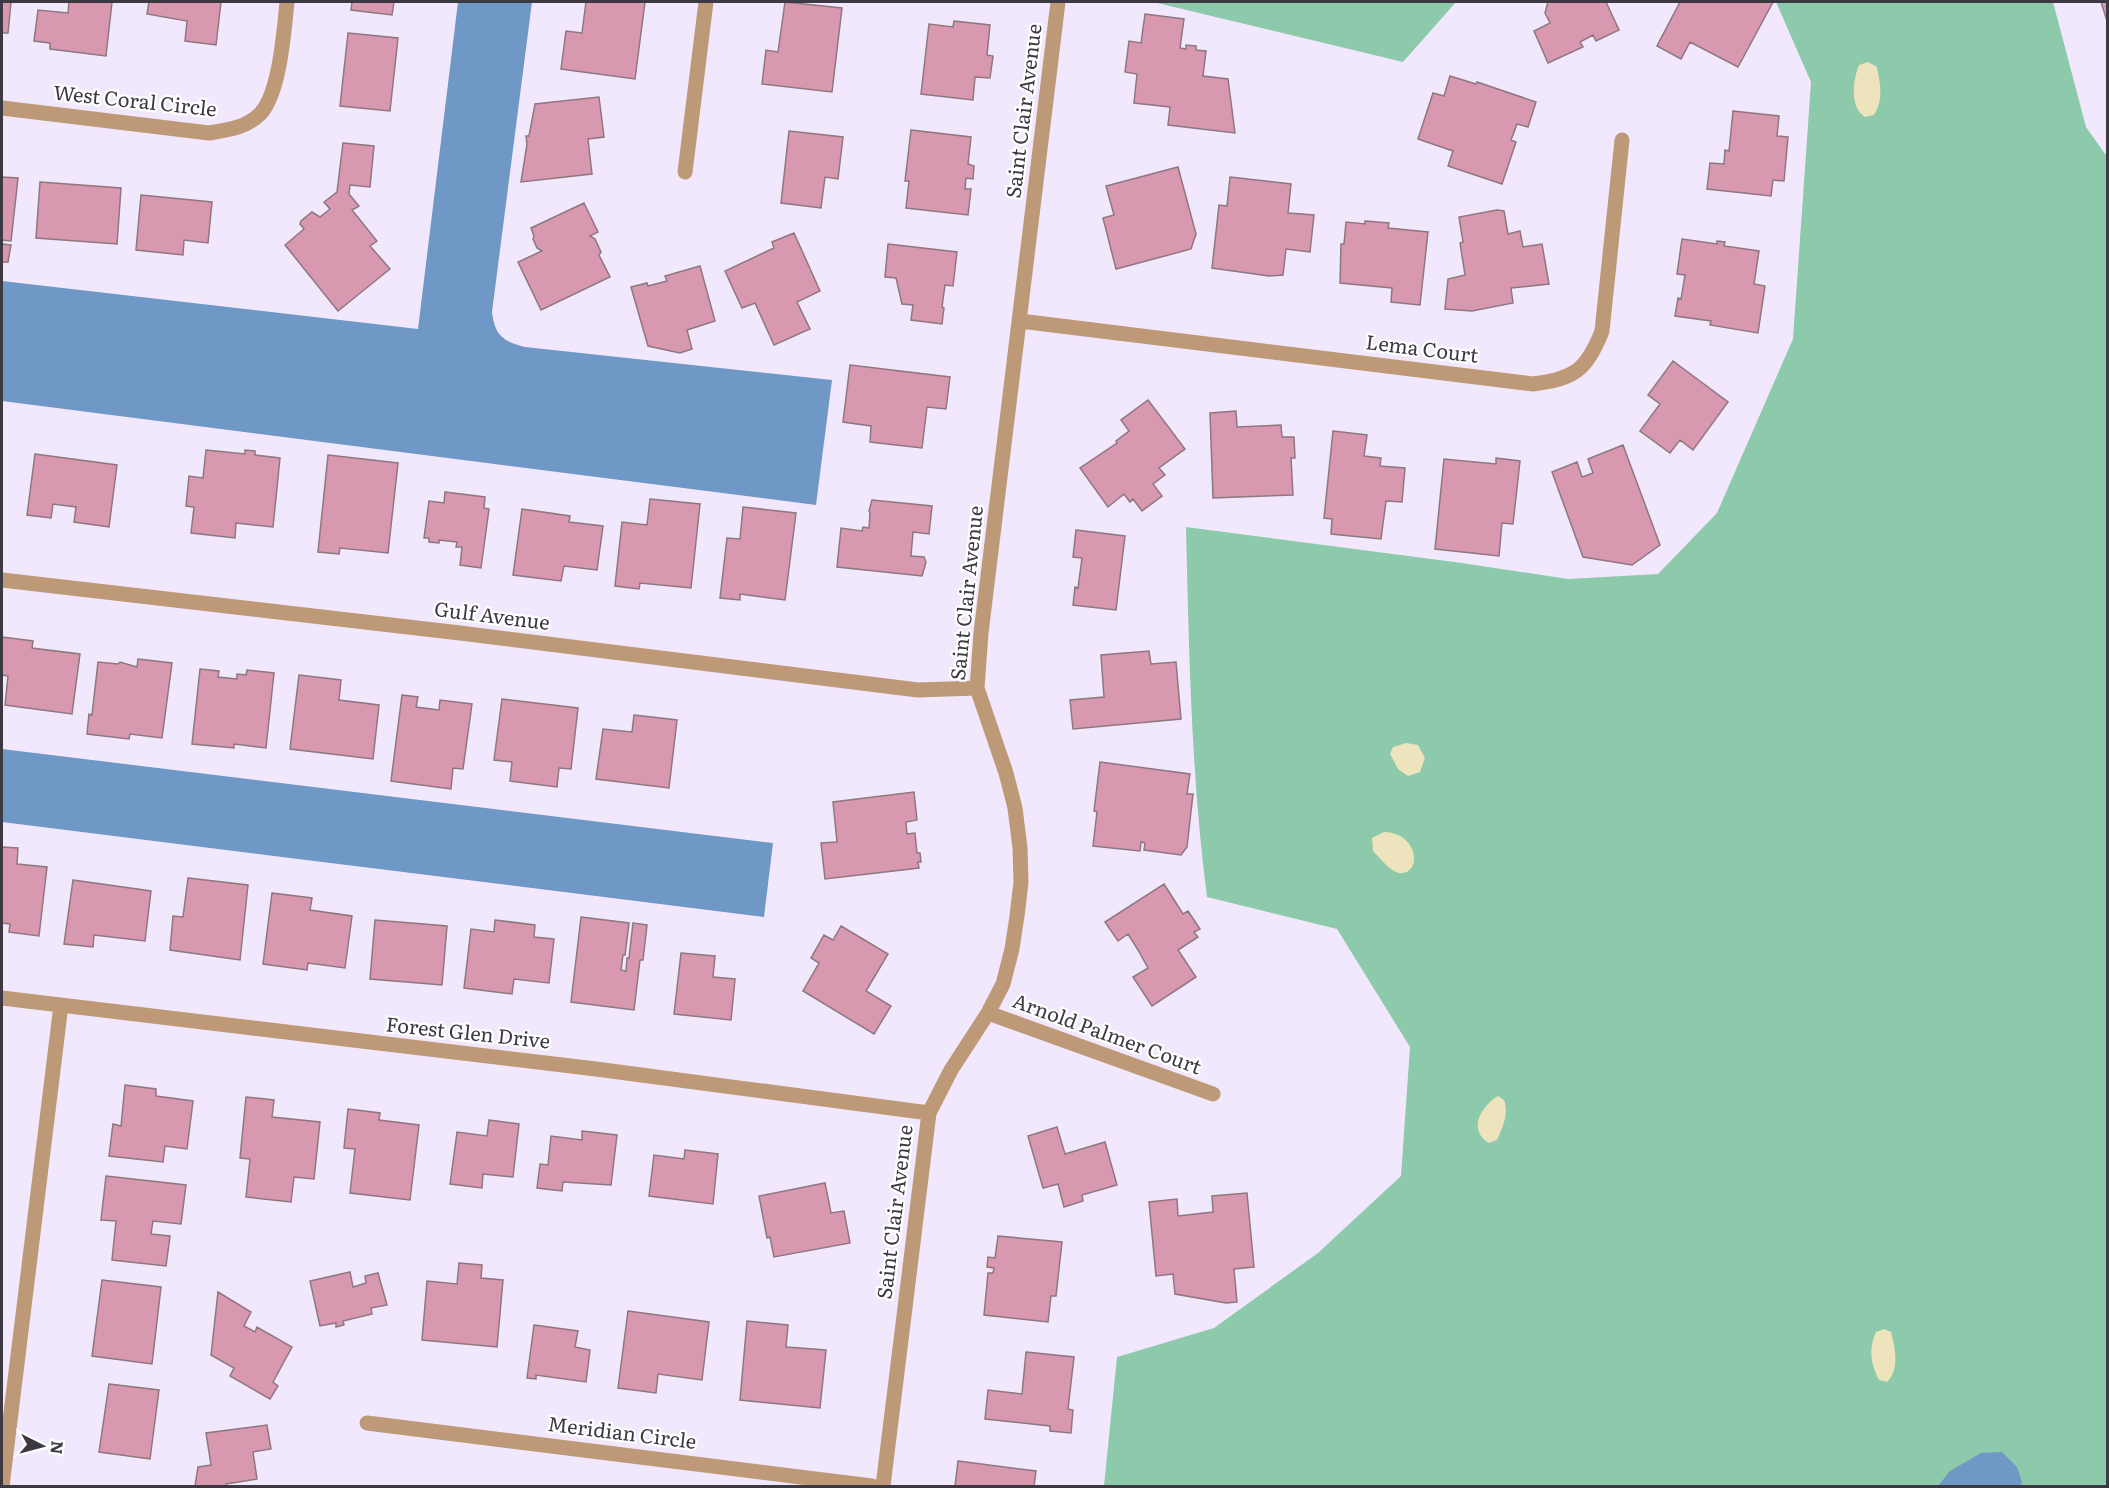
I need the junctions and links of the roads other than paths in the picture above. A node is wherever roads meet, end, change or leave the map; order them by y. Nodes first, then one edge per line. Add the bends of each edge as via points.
1 (287, 2) edge
2 (706, 2) edge
3 (1058, 2) edge
4 (2, 108) edge
5 (1622, 140) dead end
6 (685, 172) dead end
7 (1020, 321) junction
8 (2, 580) edge
9 (977, 688) junction
10 (2, 998) edge
11 (61, 1005) junction
12 (988, 1013) junction
13 (1213, 1094) dead end
14 (929, 1113) junction
15 (367, 1423) dead end
16 (2, 1486) edge
17 (872, 1486) edge
18 (883, 1486) edge

1 - 4 street, West Coral Circle via 274,87 260,114 235,129 208,133
2 - 6 street
3 - 7 street, Saint Clair Avenue
5 - 7 street, Lema Court via 1602,331 1594,352 1580,369 1559,381 1533,384
7 - 9 street, Saint Clair Avenue
8 - 9 street, Gulf Avenue via 918,690
9 - 12 street, Saint Clair Avenue via 1006,773 1020,848 1021,882 1012,949
10 - 11 street, Forest Glen Drive
11 - 14 street, Forest Glen Drive
11 - 16 street
12 - 13 street, Arnold Palmer Court
12 - 14 street, Saint Clair Avenue
14 - 18 street, Saint Clair Avenue
15 - 17 street, Meridian Circle

